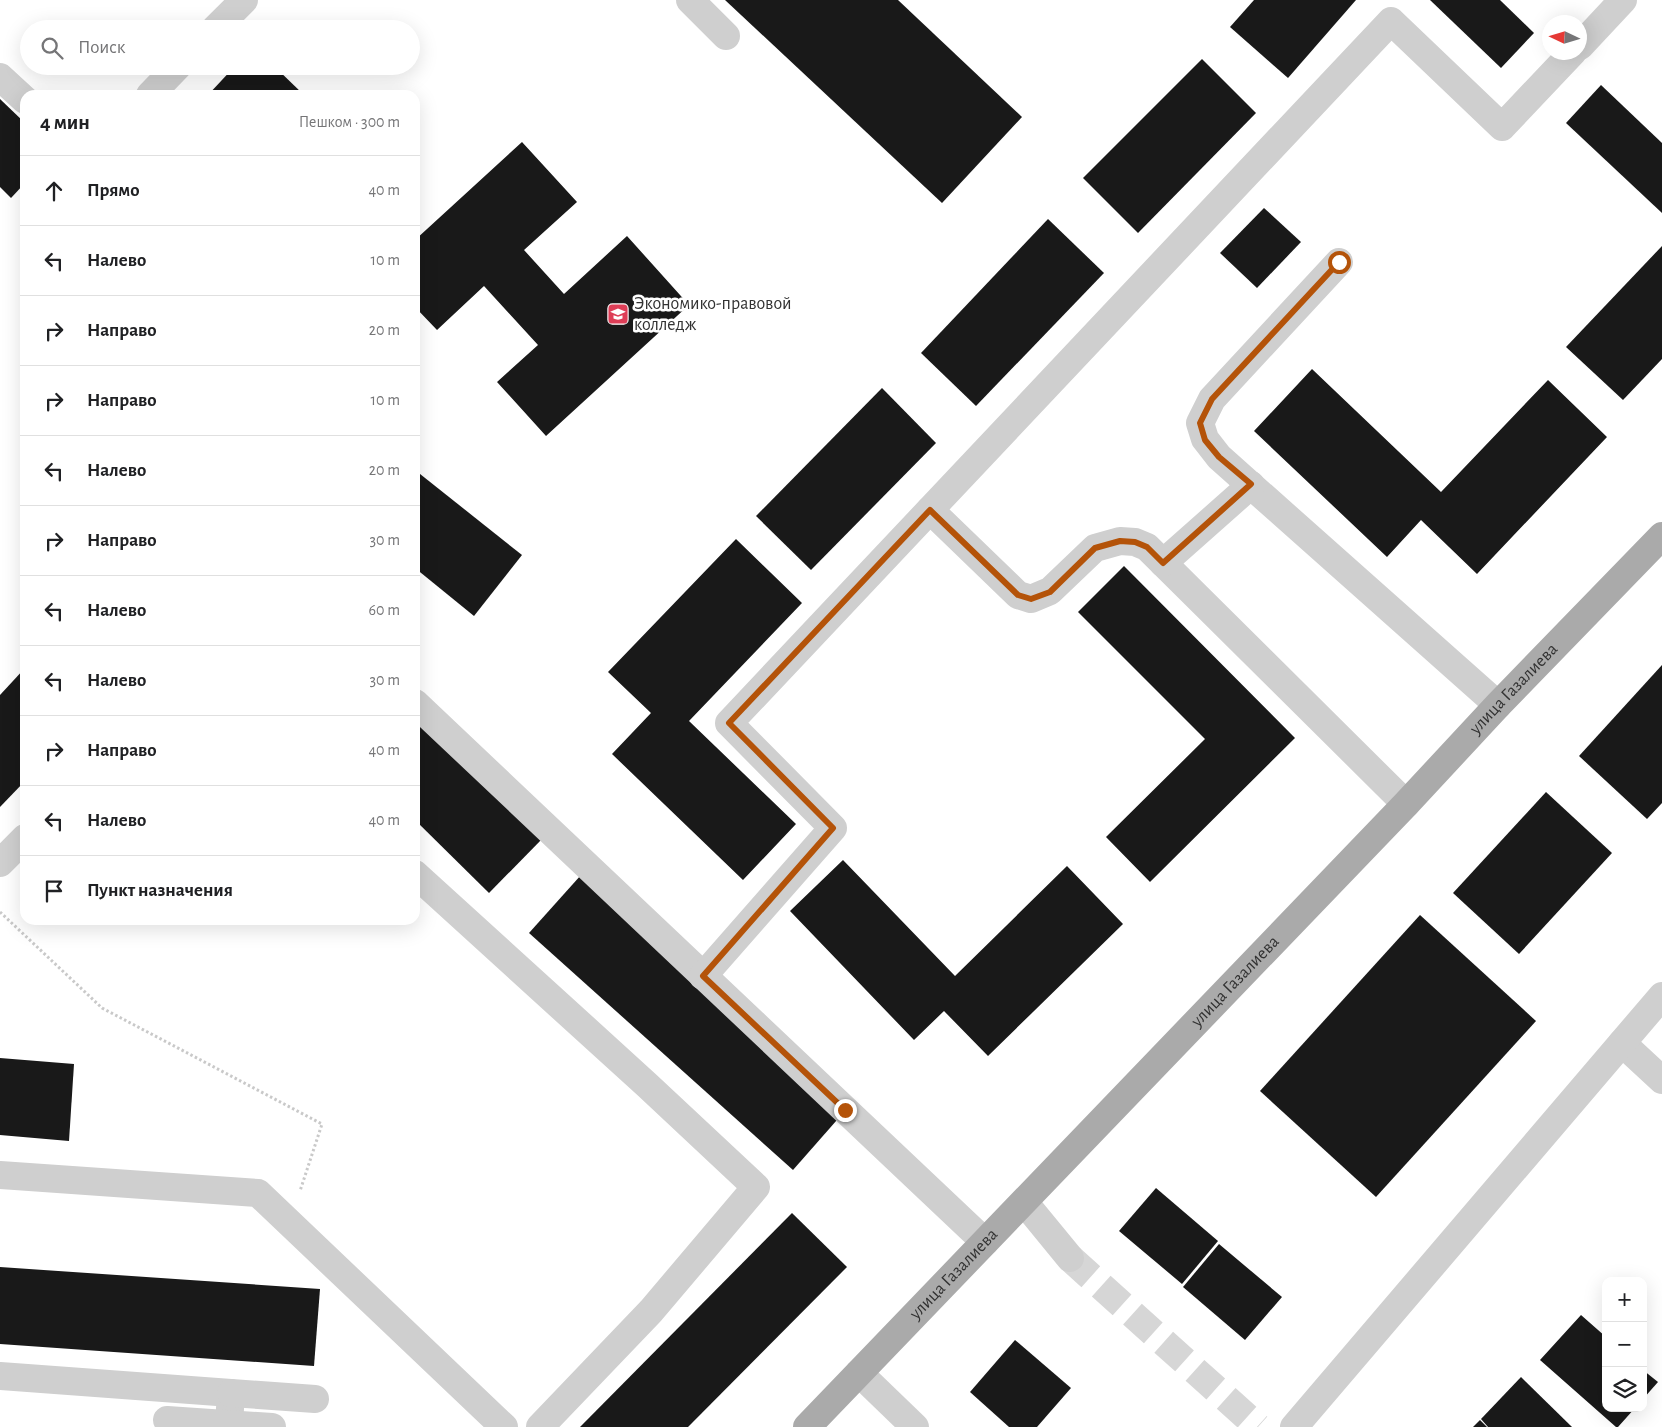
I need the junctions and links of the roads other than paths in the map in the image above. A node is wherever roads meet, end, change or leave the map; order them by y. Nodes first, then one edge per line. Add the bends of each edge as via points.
1 (244, 0) edge
2 (690, 0) edge
3 (1623, 0) edge
4 (225, 20) edge
5 (726, 36) dead end
6 (1587, 39) edge
7 (1565, 60) edge
8 (169, 75) edge
9 (0, 77) edge
10 (155, 90) edge
11 (20, 95) edge
12 (1339, 262) dead end
13 (1251, 484) junction
14 (930, 510) junction
15 (1662, 536) edge
16 (1163, 563) junction
17 (1498, 705) junction
18 (420, 708) edge
19 (1406, 804) junction
20 (20, 843) edge
21 (0, 863) edge
22 (420, 879) edge
23 (703, 976) junction
24 (1662, 996) edge
25 (1622, 1043) junction
26 (1662, 1080) edge
27 (0, 1174) edge
28 (1024, 1202) junction
29 (986, 1242) junction
30 (1070, 1258) tunnel mouth
31 (859, 1373) junction
32 (0, 1376) edge
33 (231, 1393) junction
34 (316, 1399) dead end
35 (167, 1420) dead end
36 (229, 1424) junction
37 (272, 1427) edge
38 (504, 1427) edge
39 (540, 1427) edge
40 (808, 1427) edge
41 (916, 1427) edge
42 (1294, 1427) edge

1 - 4 street
2 - 5 street
3 - 6 street
7 - 14 street via 1502,127 1391,21
8 - 10 street
9 - 11 street
12 - 13 street via 1212,399 1200,423 1205,440 1219,457
13 - 16 street
13 - 17 street
14 - 16 street via 1018,595 1031,599 1050,592 1095,548 1120,541 1147,547
14 - 23 street via 729,723 833,828
15 - 17 main road, улица Газалиева
16 - 19 street
17 - 19 main road, улица Газалиева
18 - 23 street
19 - 28 main road, улица Газалиева
20 - 21 street
22 - 39 street via 756,1187 651,1311
23 - 29 street
24 - 25 street
25 - 26 street
25 - 42 street
27 - 38 street via 258,1193
28 - 29 main road, улица Газалиева
28 - 30 street
29 - 31 main road, улица Газалиева
31 - 40 main road, улица Газалиева
31 - 41 street
32 - 33 street
33 - 34 street
33 - 36 street
35 - 36 street
36 - 37 street

